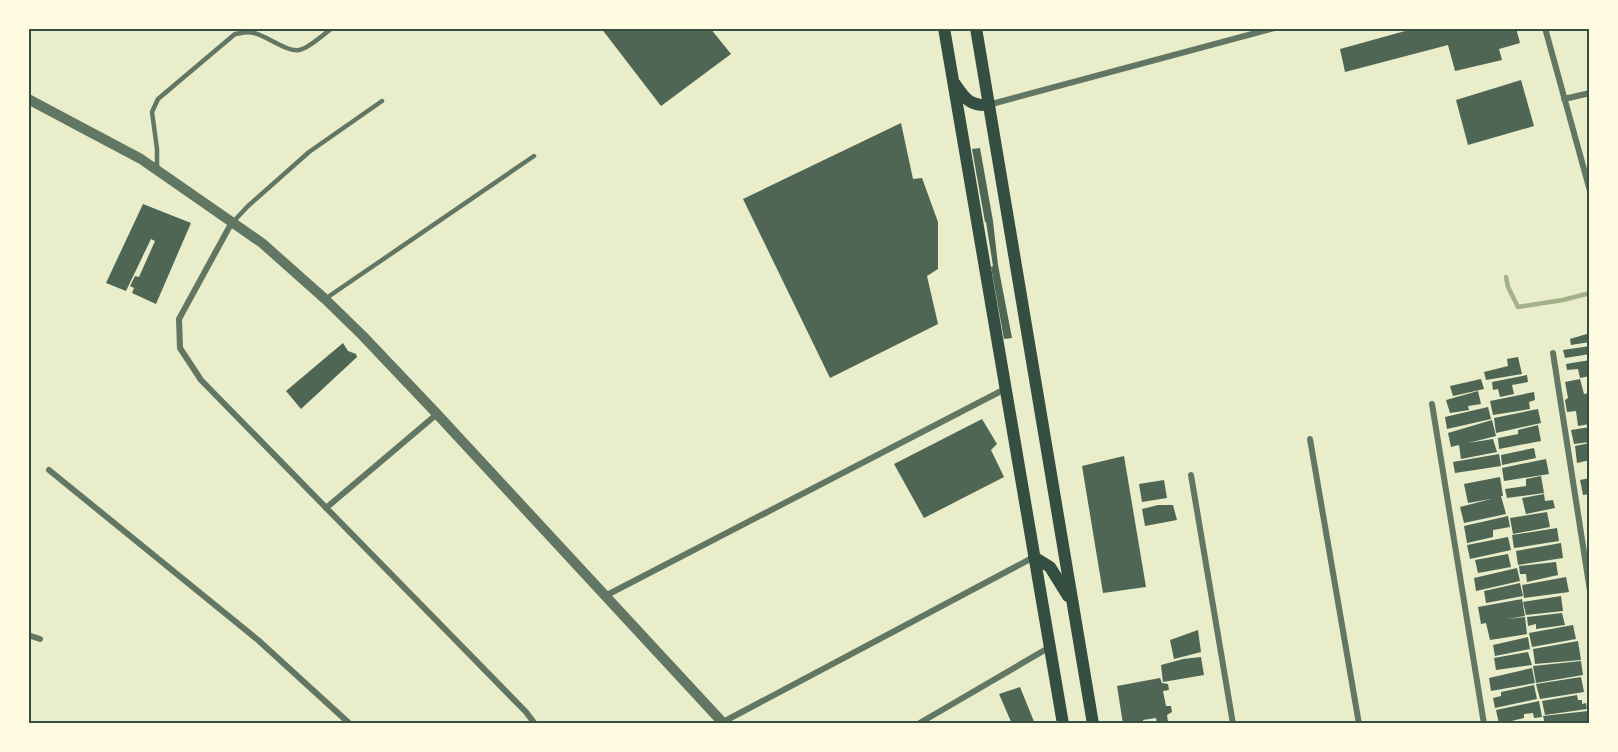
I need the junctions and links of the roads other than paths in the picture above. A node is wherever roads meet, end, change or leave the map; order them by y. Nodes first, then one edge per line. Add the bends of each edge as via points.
1 (332, 28) edge
2 (944, 28) edge
3 (976, 28) edge
4 (1274, 28) edge
5 (1545, 28) edge
6 (953, 80) junction
7 (1590, 93) edge
8 (29, 99) edge
9 (1564, 99) junction
10 (382, 101) dead end
11 (988, 105) junction
12 (534, 156) dead end
13 (158, 170) junction
14 (1590, 191) edge
15 (232, 222) junction
16 (325, 299) junction
17 (1553, 353) dead end
18 (1005, 388) junction
19 (1432, 404) dead end
20 (437, 414) junction
21 (1310, 439) dead end
22 (49, 470) dead end
23 (1191, 475) dead end
24 (326, 508) junction
25 (1034, 557) junction
26 (1590, 591) edge
27 (605, 596) junction
28 (1071, 603) junction
29 (28, 635) edge
30 (40, 639) dead end
31 (1050, 647) junction
32 (350, 723) edge
33 (535, 723) edge
34 (724, 723) edge
35 (918, 723) edge
36 (1063, 723) edge
37 (1093, 723) edge
38 (1233, 723) edge
39 (1359, 723) edge
40 (1484, 723) edge

1 - 13 lane via 299,50 255,33 235,34 158,99 152,112
2 - 6 main road
3 - 11 main road
4 - 11 street
5 - 9 street
6 - 11 main road via 968,102
6 - 18 main road
7 - 9 street
8 - 13 street
9 - 14 street
10 - 15 lane via 309,152
11 - 28 main road
12 - 16 lane
13 - 15 street
15 - 16 street
15 - 24 street via 179,319 180,348 201,380
16 - 20 street
17 - 26 street
18 - 25 main road
18 - 27 street
19 - 40 street
20 - 24 street
20 - 27 street
21 - 39 street
22 - 32 street via 258,640
23 - 38 street
24 - 33 street
25 - 28 main road via 1050,567
25 - 31 main road
25 - 34 street
27 - 34 street
28 - 37 main road
29 - 30 street
31 - 35 street
31 - 36 main road

